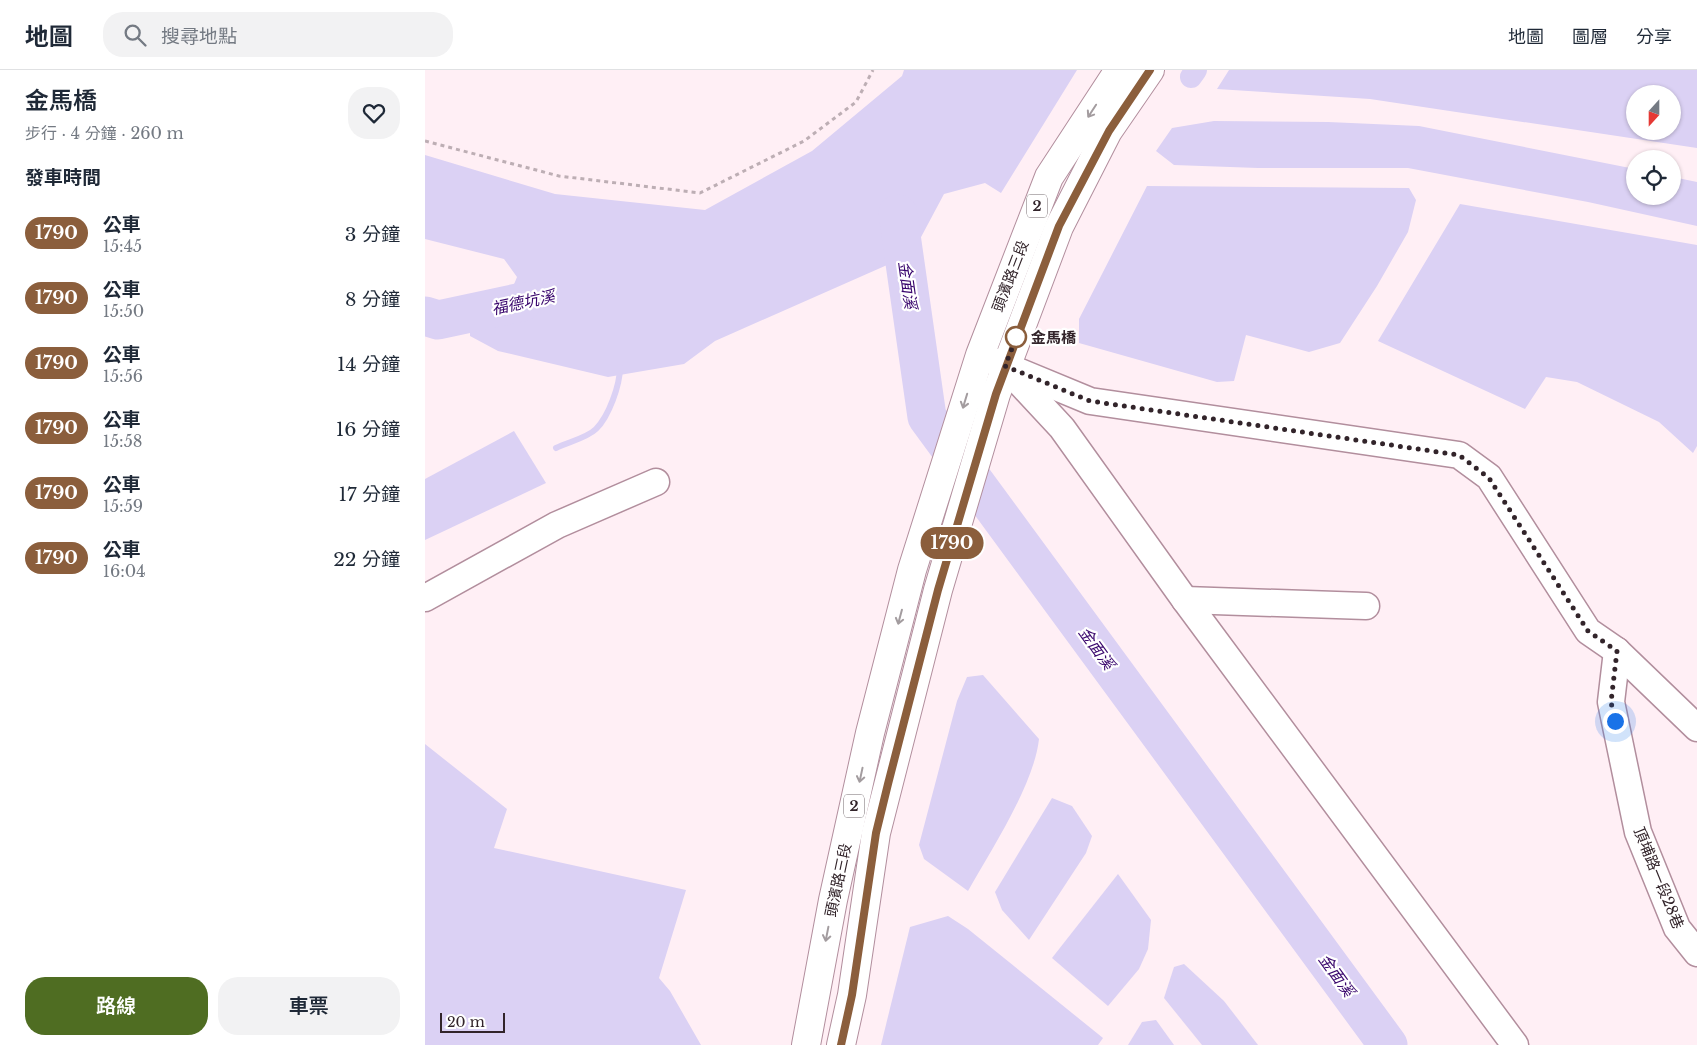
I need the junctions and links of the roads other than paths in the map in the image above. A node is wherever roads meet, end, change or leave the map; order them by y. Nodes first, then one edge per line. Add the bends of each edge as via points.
1 (1119, 70) edge
2 (1150, 70) edge
3 (980, 355) junction
4 (1005, 366) junction
5 (656, 482) dead end
6 (425, 598) edge
7 (1185, 600) junction
8 (1366, 606) dead end
9 (1617, 651) junction
10 (1697, 728) edge
11 (1697, 953) edge
12 (806, 1045) edge
13 (841, 1045) edge
14 (1515, 1045) edge

1 -> 3 main road, 頭濱路三段 / 2 via 1049,177
2 - 4 main road, 頭濱路三段 / 2 via 1109,131 1059,226
3 - 4 street
3 -> 12 main road, 頭濱路三段 / 2 via 913,570 868,742 833,900
4 - 7 street via 1062,428
4 - 9 street via 1090,401 1459,455 1489,478 1588,631
4 - 13 main road, 頭濱路三段 / 2 via 938,590 876,833 852,995
5 - 6 street via 557,526
7 - 8 street
7 - 14 street
9 - 10 street
9 - 11 street, 頂埔路一段28巷 via 1611,702 1638,832 1677,928

